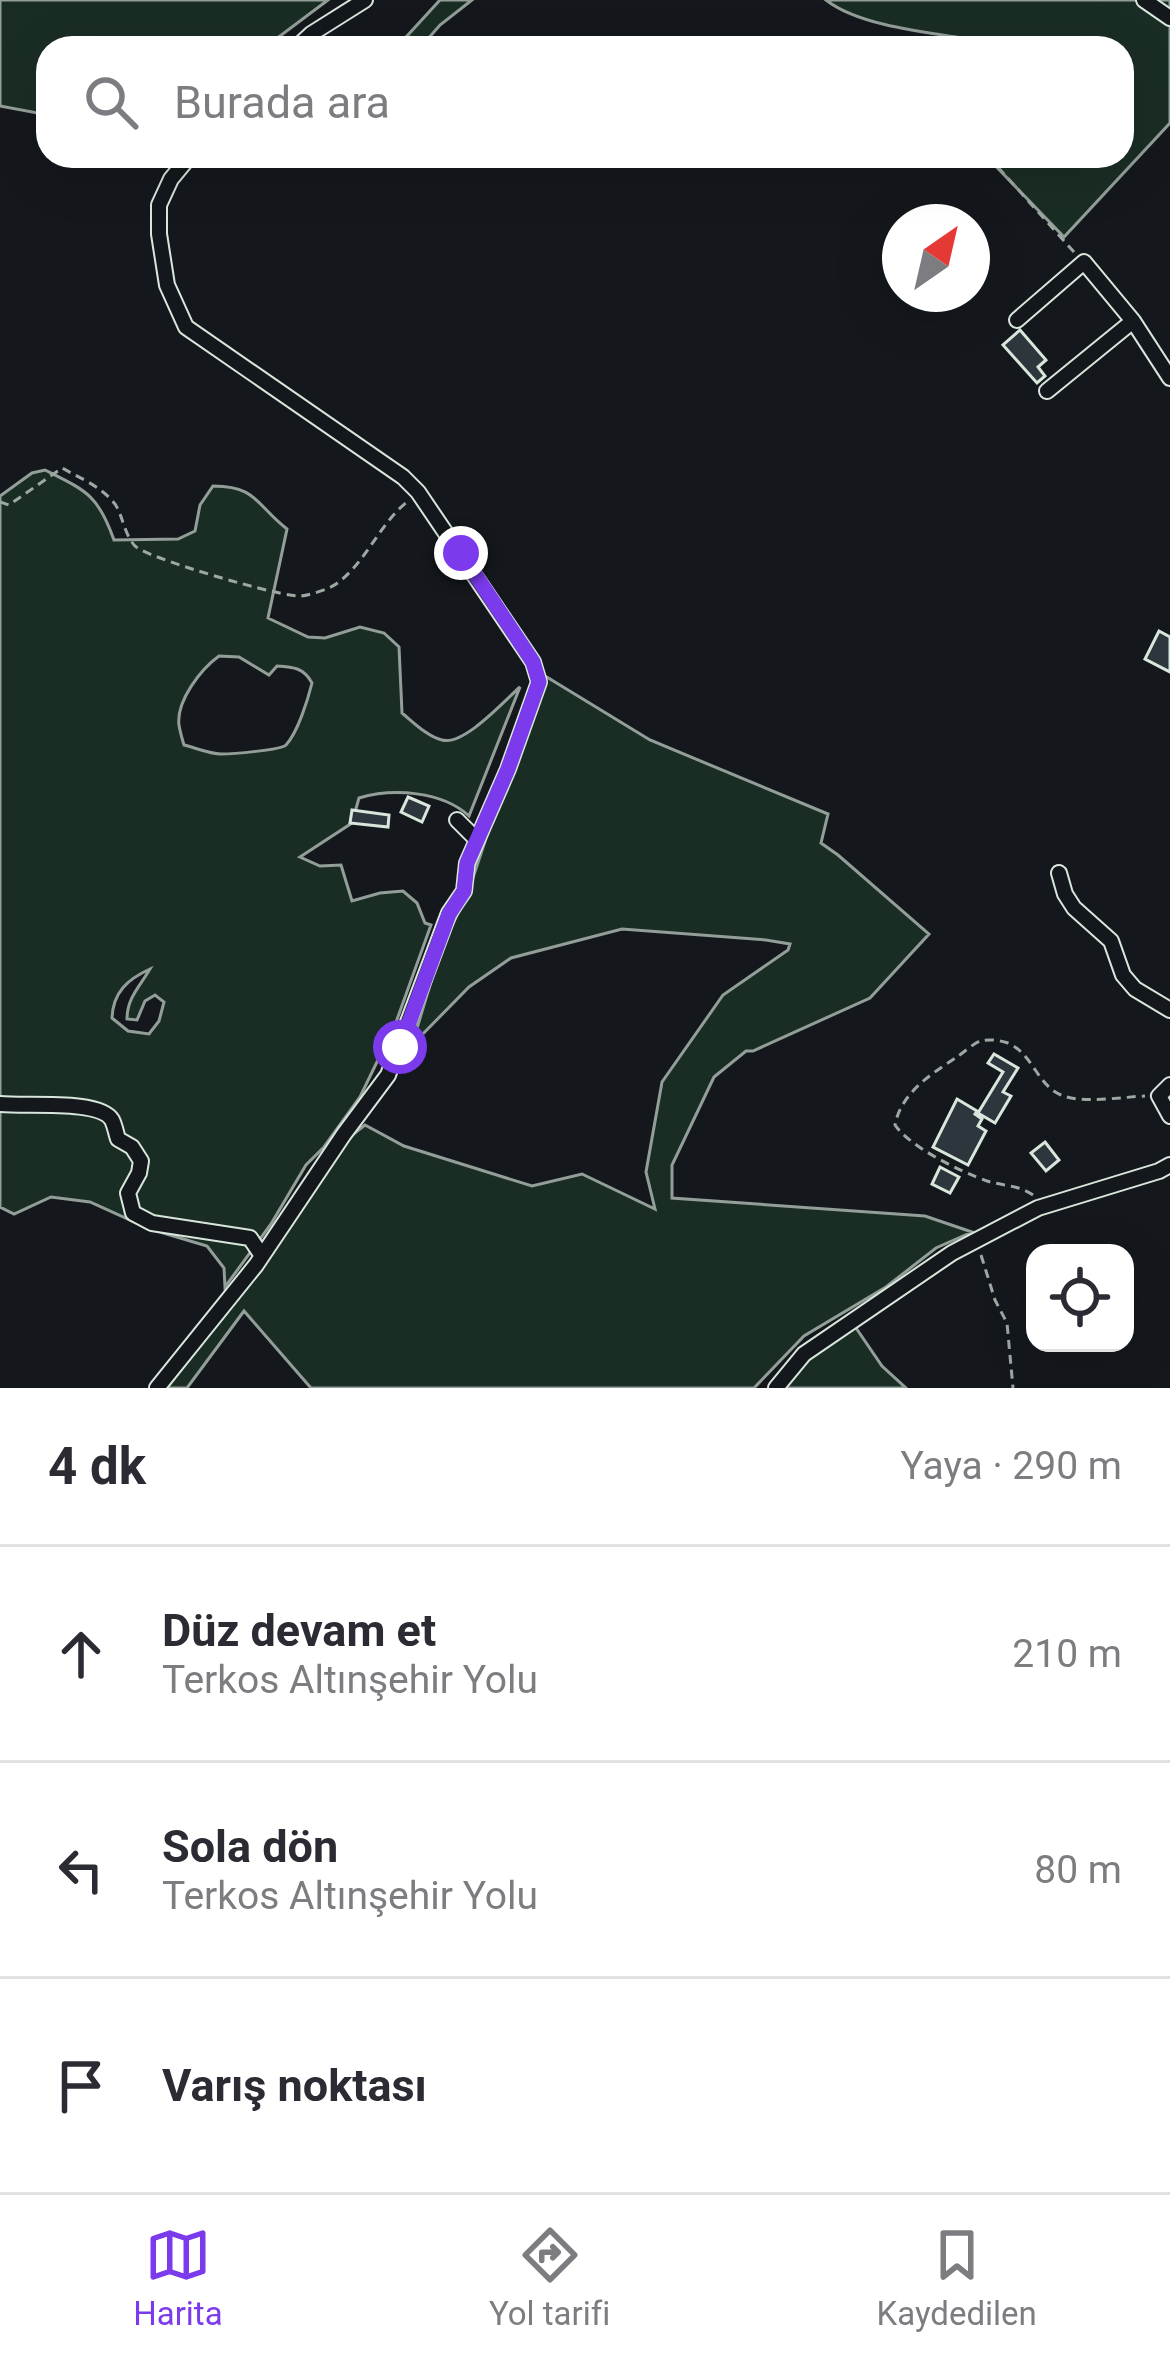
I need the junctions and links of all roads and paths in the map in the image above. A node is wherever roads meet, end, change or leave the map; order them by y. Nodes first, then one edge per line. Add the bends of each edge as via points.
1 (365, 0) edge
2 (1144, 0) edge
3 (1170, 18) edge
4 (309, 36) edge
5 (180, 168) edge
6 (999, 168) edge
7 (1084, 262) junction
8 (1017, 320) dead end
9 (1133, 321) junction
10 (1170, 378) edge
11 (1047, 391) dead end
12 (418, 492) junction
13 (0, 502) edge
14 (458, 820) dead end
15 (477, 840) junction
16 (1059, 874) dead end
17 (1170, 1010) edge
18 (1164, 1090) edge
19 (0, 1104) edge
20 (1170, 1116) edge
21 (1170, 1165) edge
22 (1038, 1208) junction
23 (976, 1241) junction
24 (262, 1256) junction
25 (157, 1388) edge
26 (776, 1388) edge
27 (1013, 1388) edge

1 - 4 street
2 - 3 street
5 - 12 street via 160,205 159,234 167,285 186,327
6 - 7 path
7 - 8 street
7 - 9 street
9 - 10 street
9 - 11 street
12 - 13 path via 335,586 300,597 136,547 116,506 62,469 9,505
12 - 15 street via 539,682
14 - 15 street
15 - 24 street via 388,1075
16 - 17 street via 1074,908 1111,940 1123,975
18 - 20 street
18 - 22 path via 1066,1098 1050,1090 1028,1058 1003,1041 982,1040 917,1087 897,1117 900,1132 980,1179 1026,1190
19 - 24 street via 100,1110 140,1160 128,1193 133,1213 250,1238
21 - 22 street
22 - 23 street
23 - 26 street via 804,1354
23 - 27 path via 1007,1323
24 - 25 street

